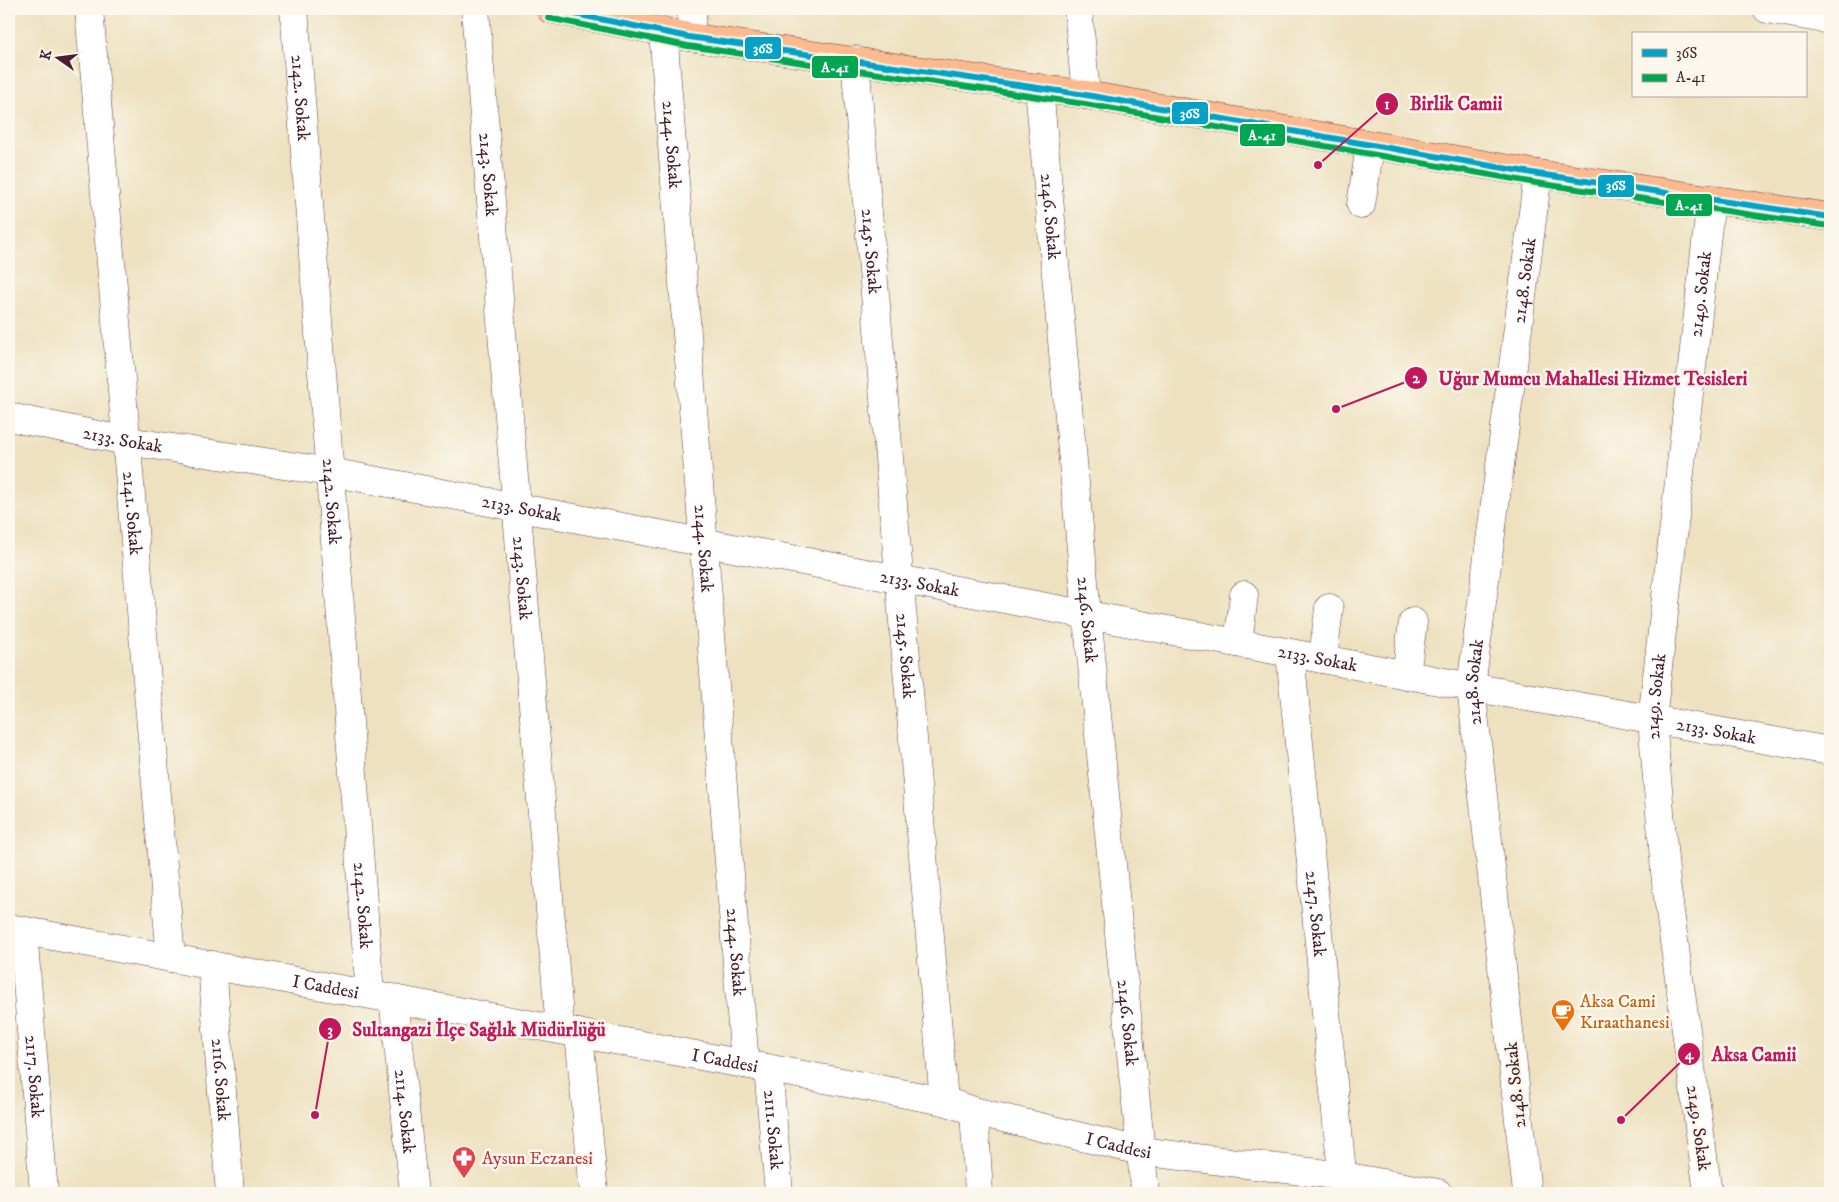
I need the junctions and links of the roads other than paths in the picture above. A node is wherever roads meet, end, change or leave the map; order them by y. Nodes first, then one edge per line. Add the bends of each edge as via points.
1 (89, 9) edge
2 (294, 9) edge
3 (475, 9) edge
4 (550, 9) edge
5 (693, 9) edge
6 (1078, 9) edge
7 (1767, 9) edge
8 (1830, 20) edge
9 (676, 34) junction
10 (855, 60) junction
11 (1039, 88) junction
12 (1086, 95) junction
13 (1370, 146) junction
14 (1538, 174) junction
15 (1711, 199) junction
16 (1361, 205) dead end
17 (1830, 217) edge
18 (9, 418) edge
19 (126, 441) junction
20 (330, 472) junction
21 (517, 508) junction
22 (705, 544) junction
23 (899, 580) junction
24 (1244, 595) dead end
25 (1329, 608) dead end
26 (1087, 615) junction
27 (1413, 622) dead end
28 (1238, 643) junction
29 (1290, 653) junction
30 (1323, 659) junction
31 (1406, 675) junction
32 (1471, 687) junction
33 (1652, 720) junction
34 (1830, 751) edge
35 (16, 930) edge
36 (172, 958) junction
37 (212, 965) junction
38 (382, 996) junction
39 (570, 1031) junction
40 (757, 1066) junction
41 (944, 1101) junction
42 (974, 1111) junction
43 (1140, 1151) junction
44 (1344, 1184) edge
45 (44, 1193) edge
46 (230, 1193) edge
47 (414, 1193) edge
48 (594, 1193) edge
49 (779, 1193) edge
50 (979, 1193) edge
51 (1145, 1193) edge
52 (1438, 1193) edge
53 (1527, 1193) edge
54 (1708, 1193) edge

1 - 19 street, 2141. Sokak
2 - 20 street, 2142. Sokak
3 - 21 street, 2143. Sokak
4 - 9 main road
5 - 9 street, 2144. Sokak
6 - 12 street
7 - 8 street
9 - 10 main road
9 - 22 street, 2144. Sokak
10 - 11 main road
10 - 23 street, 2145. Sokak
11 - 12 main road
11 - 26 street, 2146. Sokak
12 - 13 main road
13 - 14 main road
13 - 16 street
14 - 15 main road
14 - 32 street, 2148. Sokak
15 - 17 main road
15 - 33 street, 2149. Sokak
18 - 19 street, 2133. Sokak
19 - 20 street, 2133. Sokak
19 - 36 street, 2141. Sokak
20 - 21 street, 2133. Sokak
20 - 38 street, 2142. Sokak
21 - 22 street, 2133. Sokak
21 - 39 street, 2143. Sokak
22 - 23 street, 2133. Sokak
22 - 40 street, 2144. Sokak
23 - 26 street, 2133. Sokak
23 - 41 street, 2145. Sokak
24 - 28 street
25 - 30 street
26 - 28 street, 2133. Sokak
26 - 43 street, 2146. Sokak
27 - 31 street
28 - 29 street, 2133. Sokak
29 - 30 street, 2133. Sokak
29 - 44 street, 2147. Sokak
30 - 31 street, 2133. Sokak
31 - 32 street, 2133. Sokak
32 - 33 street, 2133. Sokak
32 - 53 street, 2148. Sokak
33 - 34 street, 2133. Sokak
33 - 54 street, 2149. Sokak via 1666,882
35 - 36 street, I Caddesi
35 - 45 street, 2117. Sokak
36 - 37 street, I Caddesi
37 - 38 street, I Caddesi
37 - 46 street, 2116. Sokak
38 - 39 street, I Caddesi
38 - 47 street, 2114. Sokak
39 - 40 street, I Caddesi
39 - 48 street, 2143. Sokak
40 - 41 street, I Caddesi
40 - 49 street, 2111. Sokak
41 - 42 street, I Caddesi
42 - 43 street, I Caddesi
42 - 50 street
43 - 44 street, I Caddesi
43 - 51 street, 2146. Sokak
44 - 52 street, I Caddesi

